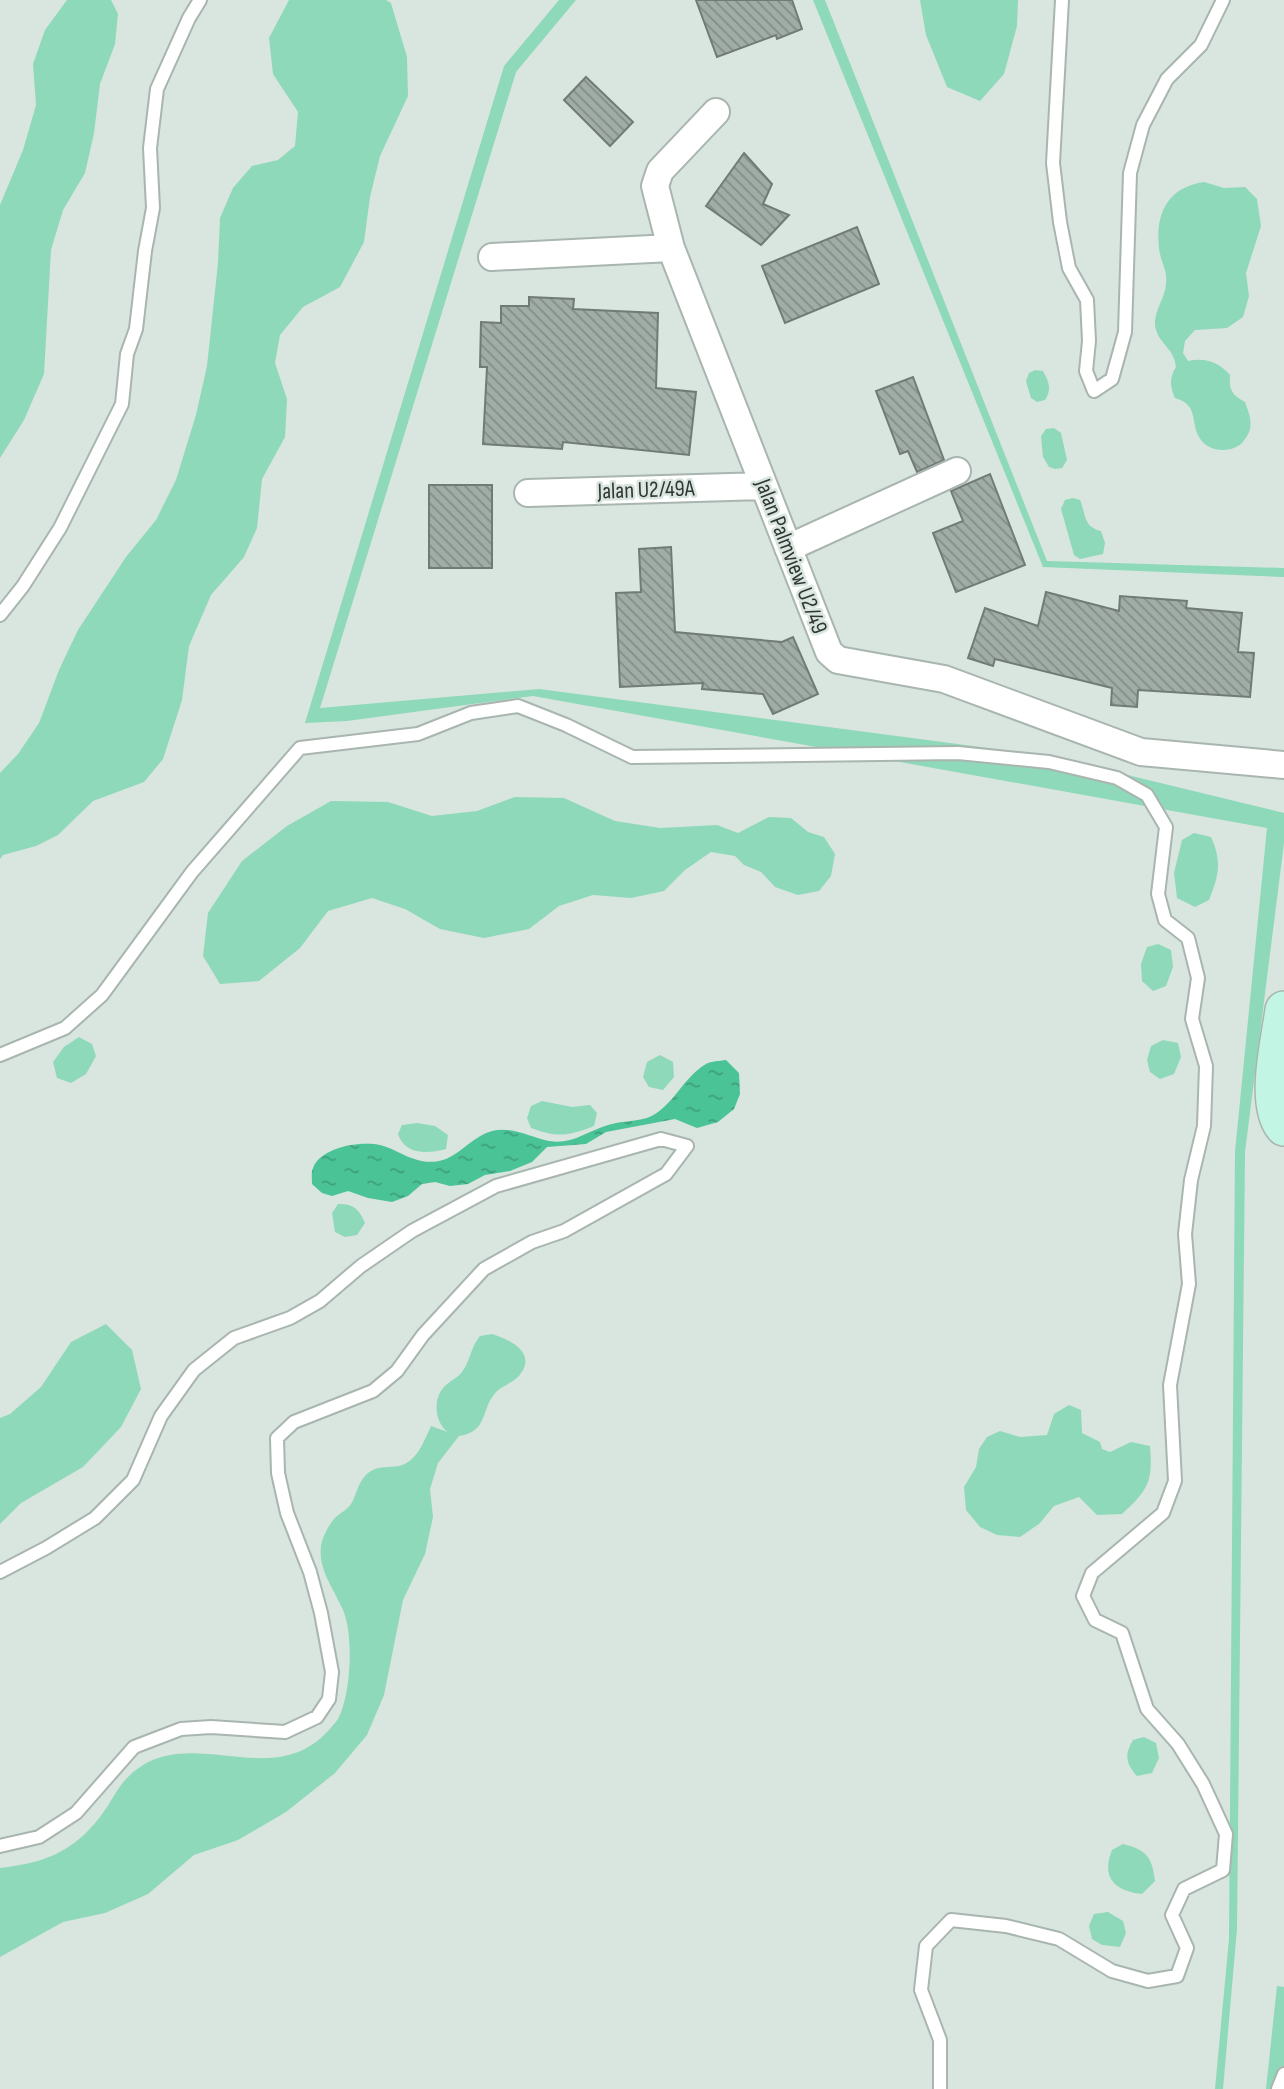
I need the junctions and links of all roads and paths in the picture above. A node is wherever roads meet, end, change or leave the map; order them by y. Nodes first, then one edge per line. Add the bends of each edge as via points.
1 (200, 0) edge
2 (1062, 0) edge
3 (1223, 0) edge
4 (716, 112) dead end
5 (671, 248) junction
6 (492, 257) dead end
7 (957, 471) dead end
8 (764, 486) junction
9 (528, 493) dead end
10 (788, 548) junction
11 (0, 615) edge
12 (1284, 765) edge
13 (1284, 1010) edge
14 (0, 1055) edge
15 (1284, 1127) edge
16 (0, 1572) edge
17 (0, 1846) edge
18 (1284, 2074) edge
19 (940, 2089) edge
20 (1278, 2089) edge

1 - 11 lane via 157,89 150,148 153,208 122,404 61,528
2 - 3 lane via 1053,163 1069,268 1087,300 1086,371 1094,391 1112,379 1125,332 1129,173 1143,125 1167,79 1201,45
4 - 5 street, Jalan Palmview U2/49 via 660,172 655,186
5 - 6 street
5 - 8 street, Jalan Palmview U2/49
7 - 10 street
8 - 9 street, Jalan U2/49A
8 - 10 street, Jalan Palmview U2/49
10 - 12 street, Jalan Palmview U2/49 via 829,652 838,660 944,679 1141,752
13 - 15 street via 1273,1097
14 - 19 lane via 65,1028 102,995 192,872 300,748 418,734 471,713 518,706 632,757 958,753 1049,762 1117,778 1147,795 1166,827 1158,894 1165,920 1188,938 1198,978 1192,1019 1206,1066 1204,1126 1191,1180 1185,1234 1189,1284 1170,1385 1175,1481 1163,1513 1092,1573 1083,1596 1095,1620 1122,1633 1147,1709 1178,1744 1203,1784 1226,1835 1223,1870 1184,1889 1172,1915 1186,1948 1177,1976 1148,1981 1112,1971 1059,1939 1006,1926 951,1920 926,1946 921,1990 940,2040
16 - 17 lane via 95,1518 133,1480 161,1416 194,1370 234,1338 290,1318 320,1301 412,1231 496,1185 661,1139 687,1146 666,1174 484,1269 423,1335 397,1371 373,1391 294,1422 277,1438 278,1473 287,1513 313,1583 332,1672 329,1699 317,1717 285,1732 181,1729 134,1747 76,1813 38,1838
18 - 20 lane

